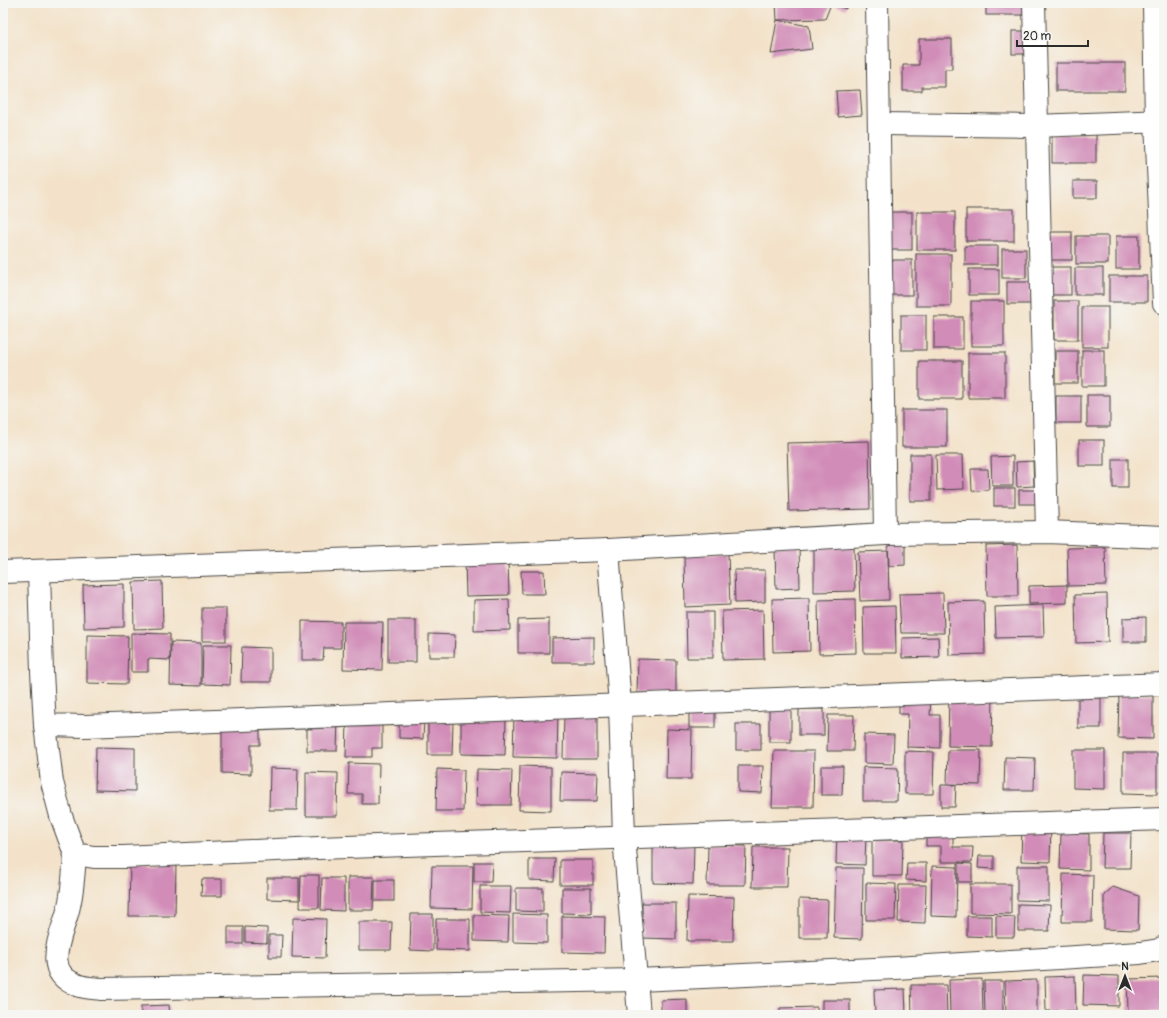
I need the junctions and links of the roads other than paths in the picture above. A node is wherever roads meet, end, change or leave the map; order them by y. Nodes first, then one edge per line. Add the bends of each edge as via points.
1 (877, 3) edge
2 (1034, 3) edge
3 (1154, 3) edge
4 (1160, 121) edge
5 (880, 124) junction
6 (1036, 126) junction
7 (1164, 304) edge
8 (1047, 532) junction
9 (885, 534) junction
10 (1164, 537) edge
11 (608, 550) junction
12 (39, 571) junction
13 (3, 572) edge
14 (1164, 684) edge
15 (620, 705) junction
16 (45, 725) junction
17 (1164, 819) edge
18 (624, 837) junction
19 (75, 854) junction
20 (1164, 947) edge
21 (638, 980) junction
22 (639, 1015) edge

1 - 5 street
2 - 6 street
3 - 4 street
4 - 6 street
4 - 7 street
5 - 6 street
5 - 9 street
6 - 8 street
8 - 9 street
8 - 10 street
9 - 11 street
11 - 12 street
11 - 15 street
12 - 13 street
12 - 16 street
14 - 15 street
15 - 16 street via 85,726
15 - 18 street
16 - 19 street via 52,782
17 - 18 street
18 - 19 street via 123,857
18 - 21 street
19 - 21 street via 69,907 60,934 56,959 60,972 68,981 77,985 101,989
20 - 21 street via 1140,953 1109,955
21 - 22 street

